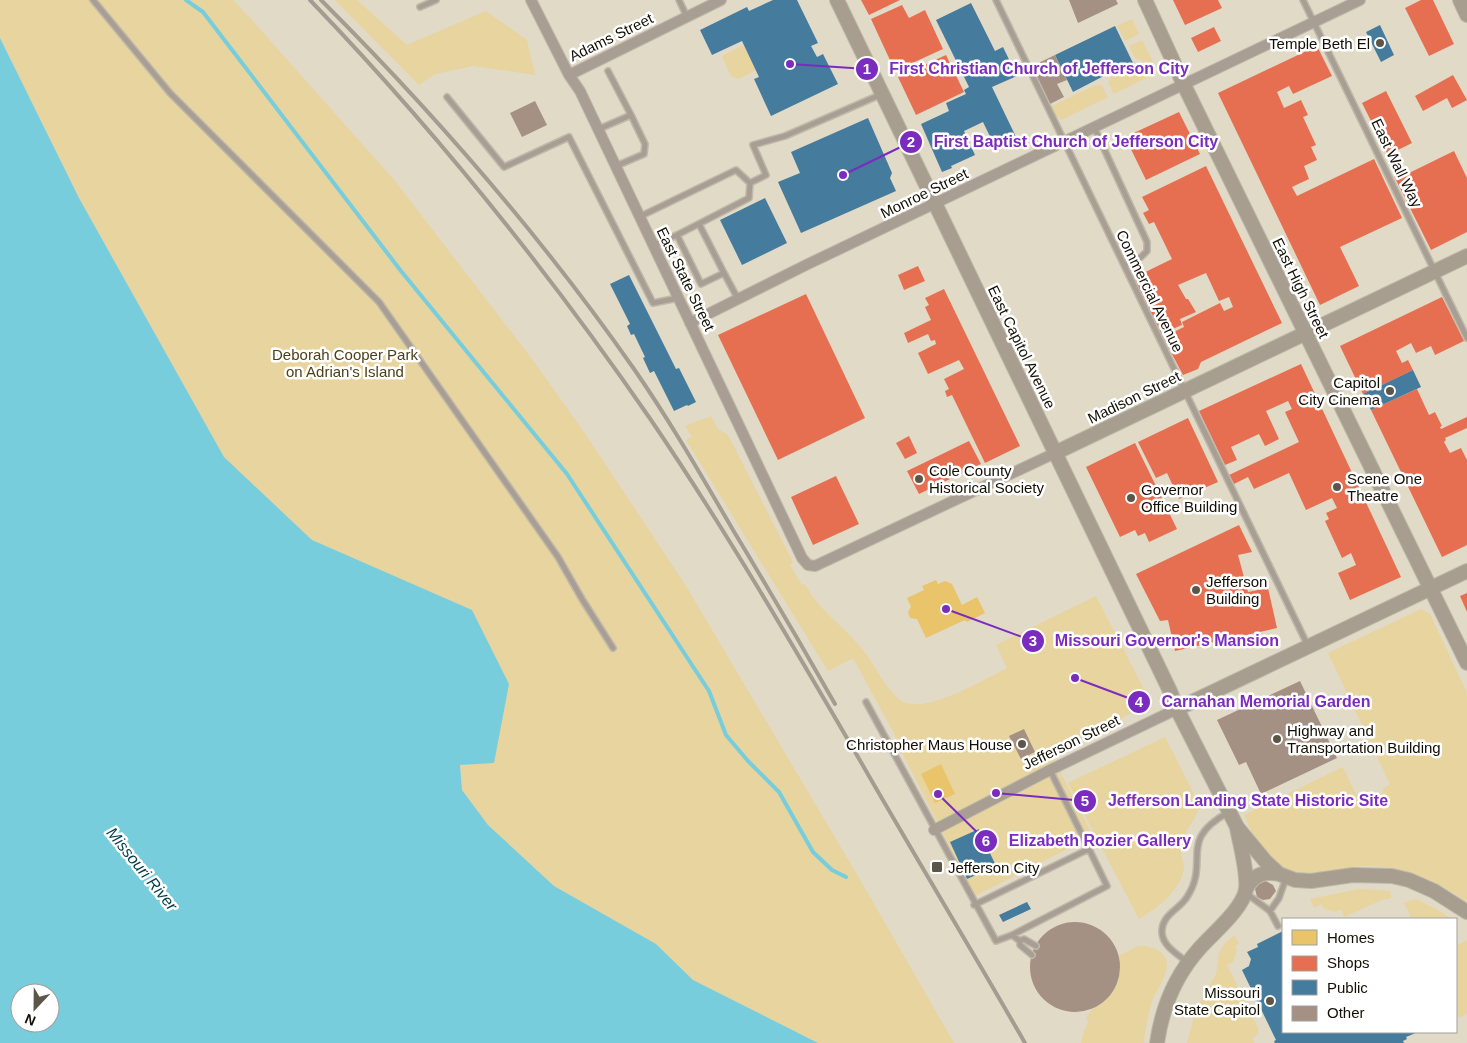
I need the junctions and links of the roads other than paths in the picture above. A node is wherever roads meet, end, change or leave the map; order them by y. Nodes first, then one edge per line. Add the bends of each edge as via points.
1 (93, 0) edge
2 (436, 0) edge
3 (531, 0) edge
4 (680, 0) edge
5 (722, 0) edge
6 (837, 0) edge
7 (996, 0) edge
8 (1145, 0) edge
9 (1302, 0) edge
10 (1360, 0) edge
11 (1460, 0) edge
12 (420, 8) dead end
13 (1467, 15) edge
14 (687, 16) junction
15 (1314, 22) junction
16 (608, 71) dead end
17 (569, 75) junction
18 (1184, 85) junction
19 (882, 94) junction
20 (448, 98) dead end
21 (632, 115) junction
22 (1094, 128) junction
23 (598, 130) junction
24 (1064, 142) junction
25 (616, 166) junction
26 (750, 183) junction
27 (936, 204) junction
28 (639, 217) junction
29 (698, 224) junction
30 (677, 235) junction
31 (652, 246) junction
32 (1467, 256) edge
33 (1124, 265) junction
34 (1436, 271) junction
35 (724, 273) junction
36 (678, 298) junction
37 (738, 299) junction
38 (690, 323) junction
39 (1306, 333) junction
40 (1467, 338) edge
41 (1184, 391) junction
42 (1055, 454) junction
43 (815, 566) joint
44 (1467, 571) edge
45 (1431, 588) junction
46 (1308, 647) junction
47 (613, 648) dead end
48 (1467, 663) edge
49 (866, 702) dead end
50 (1177, 709) junction
51 (1050, 770) junction
52 (1229, 812) junction
53 (1237, 827) junction
54 (934, 830) junction
55 (1089, 849) junction
56 (1283, 876) junction
57 (1245, 891) junction
58 (974, 904) junction
59 (1270, 911) junction
60 (1467, 912) edge
61 (1278, 926) dead end
62 (1012, 934) junction
63 (1020, 941) junction
64 (1036, 946) dead end
65 (1032, 955) dead end
66 (1188, 963) junction
67 (1157, 1043) edge

1 - 47 lane via 170,93 379,302 558,557
2 - 12 lane
3 - 17 street, East State Street
4 - 14 lane
5 - 14 street, Adams Street
6 - 19 street, East Capitol Avenue
7 - 24 lane, Commercial Avenue
8 - 18 street, East High Street
9 - 15 lane, East Wall Way
10 - 15 street, Monroe Street
11 - 13 street
14 - 17 street, Adams Street
15 - 18 street, Monroe Street
15 - 34 lane, East Wall Way
16 - 21 lane
17 - 23 street, East State Street
18 - 22 street, Monroe Street
18 - 39 street, East High Street
19 - 26 lane via 785,136 753,145 766,175
19 - 27 street, East Capitol Avenue
20 - 36 lane via 504,167 569,137 653,303
21 - 23 lane
21 - 25 lane via 645,144 644,154
22 - 24 street, Monroe Street
22 - 33 lane via 1147,242 1147,252
23 - 25 street, East State Street
24 - 27 street, Monroe Street
24 - 33 lane, Commercial Avenue
25 - 28 street, East State Street
26 - 28 lane via 736,170
26 - 29 lane via 749,198
27 - 37 street, Monroe Street
27 - 42 street, East Capitol Avenue
28 - 31 street, East State Street
29 - 30 lane
29 - 35 lane
30 - 31 lane
30 - 35 lane via 701,284
31 - 36 street, East State Street
32 - 34 street, Madison Street
33 - 41 lane, Commercial Avenue
34 - 39 street, Madison Street
34 - 40 lane, East Wall Way
35 - 37 lane
36 - 38 street, East State Street
37 - 38 street, Monroe Street
38 - 43 street, East State Street via 802,558 808,565
39 - 41 street, Madison Street
39 - 45 street, East High Street
41 - 42 street, Madison Street
41 - 46 lane, Commercial Avenue
42 - 43 street, Madison Street
42 - 50 street, East Capitol Avenue
44 - 45 street, Jefferson Street
45 - 46 street, Jefferson Street
45 - 48 street, East High Street
46 - 50 street, Jefferson Street
49 - 54 lane
50 - 51 street, Jefferson Street
50 - 52 street, East Capitol Avenue
51 - 54 street, Jefferson Street
51 - 55 lane
52 - 53 street, East Capitol Avenue
52 - 66 lane via 1212,823 1200,837 1192,889 1162,925 1165,943
53 - 56 street via 1266,862
53 - 57 street
54 - 58 lane
55 - 58 lane
55 - 62 lane via 1107,886
56 - 57 street via 1267,872 1260,874 1251,880
56 - 59 lane via 1280,898
56 - 60 street via 1311,881 1353,875 1392,876 1434,890
57 - 59 lane
57 - 66 street via 1229,917
58 - 62 lane via 996,941
59 - 61 lane
62 - 63 lane
63 - 64 lane via 1024,939
63 - 65 lane via 1020,945
66 - 67 street via 1165,1004

